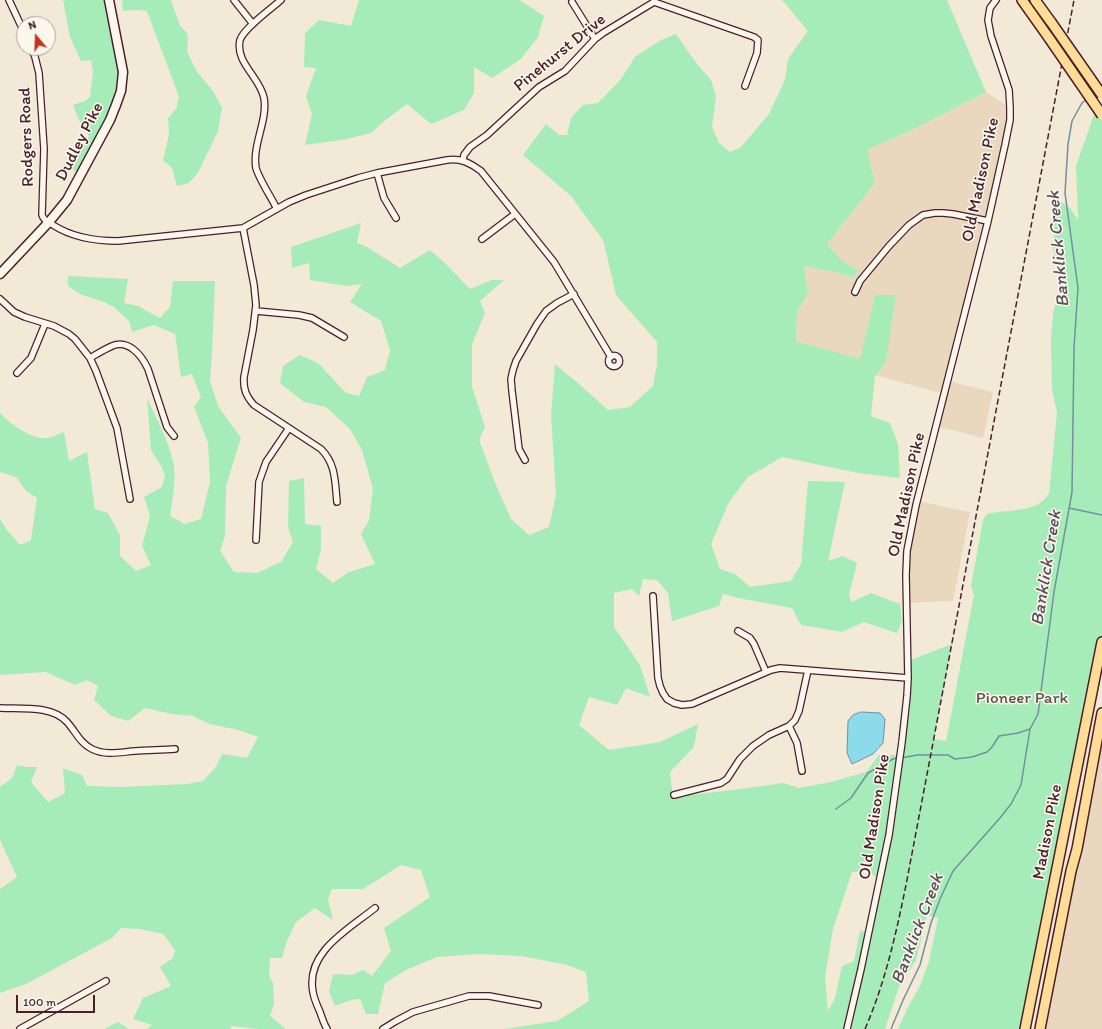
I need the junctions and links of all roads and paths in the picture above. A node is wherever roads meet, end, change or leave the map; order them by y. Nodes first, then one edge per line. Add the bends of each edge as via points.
1 (10, 0) edge
2 (109, 0) edge
3 (234, 0) edge
4 (281, 0) edge
5 (996, 0) edge
6 (1022, 0) edge
7 (1035, 0) edge
8 (572, 2) dead end
9 (17, 16) edge
10 (253, 24) junction
11 (595, 39) junction
12 (35, 56) edge
13 (745, 86) dead end
14 (1102, 96) edge
15 (1102, 115) edge
16 (463, 160) junction
17 (377, 174) junction
18 (277, 208) junction
19 (515, 214) junction
20 (396, 218) dead end
21 (988, 221) junction
22 (49, 222) junction
23 (243, 228) junction
24 (482, 239) dead end
25 (0, 274) edge
26 (855, 292) dead end
27 (574, 294) junction
28 (0, 299) edge
29 (256, 311) junction
30 (45, 324) junction
31 (344, 337) dead end
32 (611, 357) dead end
33 (90, 358) junction
34 (17, 372) dead end
35 (289, 428) junction
36 (174, 436) dead end
37 (525, 460) dead end
38 (130, 499) dead end
39 (337, 502) dead end
40 (256, 540) dead end
41 (653, 596) dead end
42 (738, 631) dead end
43 (1102, 642) edge
44 (808, 670) junction
45 (766, 672) junction
46 (908, 678) junction
47 (0, 708) edge
48 (1102, 713) edge
49 (788, 726) junction
50 (175, 749) dead end
51 (802, 772) dead end
52 (674, 795) dead end
53 (375, 908) dead end
54 (106, 981) dead end
55 (538, 1005) dead end
56 (20, 1029) edge
57 (326, 1029) edge
58 (384, 1029) edge
59 (847, 1029) edge
60 (1025, 1029) edge
61 (1040, 1029) edge

1 - 9 street
2 - 22 street, Dudley Pike via 122,65 121,91 110,120 89,160 67,200
3 - 10 street
4 - 10 street
5 - 21 street, Old Madison Pike via 990,8 988,20 1009,90 1010,120
6 - 15 main road, bridge
7 - 14 main road, bridge
8 - 11 street
10 - 18 street via 242,35 239,50 242,60 261,87 264,96 256,161 258,173
11 - 13 street, Pinehurst Drive via 654,2 758,40 757,53
11 - 16 street, Pinehurst Drive via 565,71 539,87 487,135 470,147
12 - 22 street, Rodgers Road via 44,149 42,215 44,220
16 - 17 street via 453,159
16 - 19 street via 481,171
17 - 18 street via 306,195
17 - 20 street via 384,198
18 - 23 street
19 - 24 street
19 - 27 street via 554,262
21 - 26 street via 943,212 923,215 909,225 889,246 860,281
21 - 46 street, Old Madison Pike via 916,505 907,551
22 - 23 street via 70,235 101,241
22 - 25 street, Dudley Pike
23 - 29 street via 254,285
27 - 32 street
27 - 37 street via 546,311 513,370 511,379 519,449
28 - 30 street via 14,312
29 - 31 street via 312,318
29 - 35 street via 243,385 254,405
30 - 33 street via 69,334
30 - 34 street via 31,358
33 - 36 street via 118,345 128,346 136,351 146,364 167,427
33 - 38 street via 117,428
35 - 39 street via 321,449 328,457 333,469
35 - 40 street via 266,462 261,475
41 - 45 street via 658,678 667,699 678,704 692,704
42 - 45 street via 750,638
43 - 60 main road, Madison Pike
44 - 45 street via 780,668
44 - 46 street
44 - 49 street via 799,711 795,720
46 - 59 street, Old Madison Pike via 889,835
47 - 50 street via 53,712 67,722 84,744 103,753
48 - 61 main road, Madison Pike
49 - 51 street via 797,744
49 - 52 street via 753,746 721,783
53 - 57 street via 329,945 317,961 312,975 312,990
54 - 56 street
55 - 58 street via 489,996 469,996 413,1012

